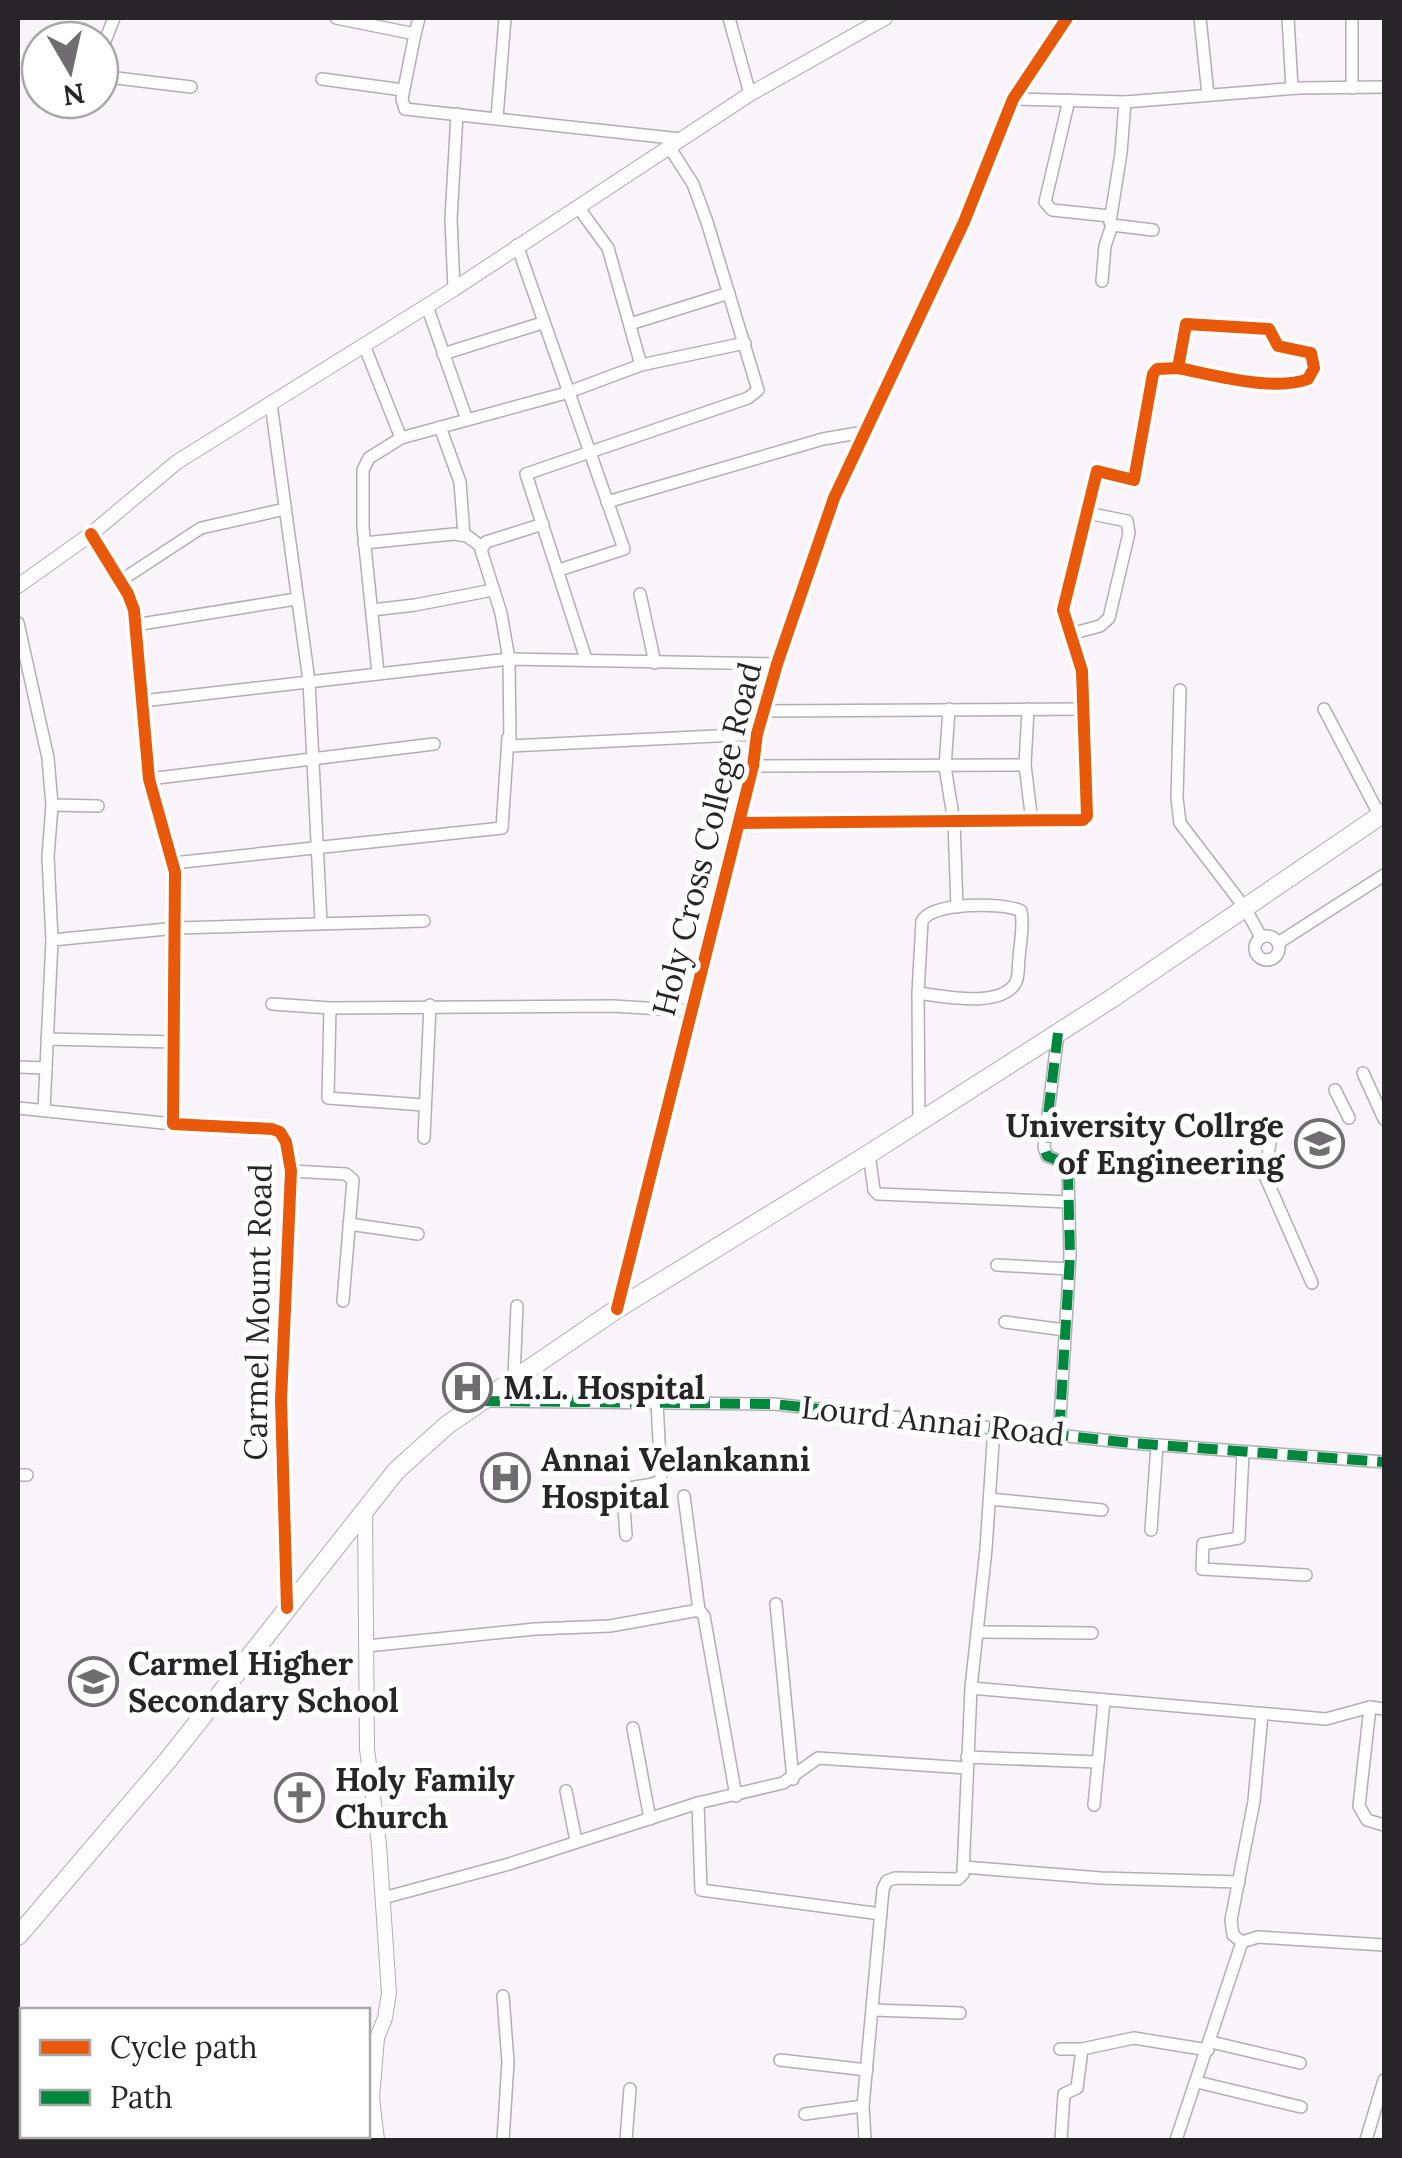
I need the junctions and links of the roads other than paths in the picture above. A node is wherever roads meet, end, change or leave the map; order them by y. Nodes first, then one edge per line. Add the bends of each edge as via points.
1 (336, 18) edge
2 (419, 18) edge
3 (505, 18) edge
4 (729, 18) edge
5 (885, 18) edge
6 (1067, 18) edge
7 (1200, 18) edge
8 (1288, 18) edge
9 (1352, 18) edge
10 (415, 34) junction
11 (120, 78) edge
12 (322, 79) dead end
13 (191, 87) dead end
14 (1292, 88) junction
15 (1352, 88) junction
16 (1384, 88) edge
17 (403, 90) junction
18 (750, 94) junction
19 (1208, 95) junction
20 (1012, 99) junction
21 (1069, 100) junction
22 (1125, 102) junction
23 (456, 114) junction
24 (497, 118) junction
25 (674, 142) junction
26 (578, 207) junction
27 (1111, 220) junction
28 (1153, 230) dead end
29 (516, 245) junction
30 (1102, 281) dead end
31 (454, 289) junction
32 (730, 293) junction
33 (427, 306) junction
34 (542, 322) junction
35 (630, 324) junction
36 (746, 343) junction
37 (364, 345) junction
38 (444, 354) junction
39 (641, 365) junction
40 (1178, 368) junction
41 (566, 392) junction
42 (271, 404) junction
43 (466, 420) junction
44 (440, 427) junction
45 (864, 432) junction
46 (401, 438) junction
47 (589, 454) junction
48 (607, 502) junction
49 (285, 510) junction
50 (1086, 513) junction
51 (543, 524) junction
52 (91, 534) junction
53 (464, 535) junction
54 (364, 542) junction
55 (482, 547) junction
56 (559, 570) junction
57 (120, 582) junction
58 (18, 586) edge
59 (493, 590) junction
60 (640, 594) dead end
61 (296, 599) junction
62 (372, 610) junction
63 (18, 623) edge
64 (135, 624) junction
65 (1070, 634) junction
66 (509, 659) junction
67 (586, 659) junction
68 (655, 663) junction
69 (777, 664) junction
70 (378, 672) junction
71 (309, 682) junction
72 (1180, 690) dead end
73 (142, 701) junction
74 (949, 709) junction
75 (1028, 709) junction
76 (1083, 709) junction
77 (1324, 709) dead end
78 (766, 711) junction
79 (757, 734) junction
80 (508, 736) junction
81 (434, 744) dead end
82 (314, 759) junction
83 (1025, 765) junction
84 (753, 766) junction
85 (945, 767) junction
86 (149, 779) junction
87 (52, 805) junction
88 (98, 806) dead end
89 (1382, 814) edge
90 (739, 822) junction
91 (954, 822) junction
92 (1032, 822) junction
93 (318, 847) junction
94 (173, 863) junction
95 (1384, 875) edge
96 (957, 908) junction
97 (1245, 908) junction
98 (424, 921) dead end
99 (322, 922) junction
100 (177, 928) junction
101 (1261, 938) junction
102 (52, 940) junction
103 (1278, 943) junction
104 (918, 994) junction
105 (272, 1004) dead end
106 (430, 1005) junction
107 (330, 1008) junction
108 (692, 1011) junction
109 (1058, 1033) junction
110 (48, 1039) junction
111 (175, 1042) junction
112 (18, 1067) edge
113 (46, 1068) junction
114 (1363, 1073) dead end
115 (1335, 1090) dead end
116 (424, 1104) junction
117 (18, 1108) edge
118 (44, 1110) junction
119 (1349, 1118) dead end
120 (1384, 1119) edge
121 (919, 1122) junction
122 (173, 1124) junction
123 (1272, 1129) dead end
124 (424, 1138) dead end
125 (870, 1154) junction
126 (290, 1171) junction
127 (1069, 1202) junction
128 (349, 1224) junction
129 (418, 1234) dead end
130 (998, 1265) dead end
131 (1069, 1270) junction
132 (1312, 1283) dead end
133 (342, 1302) dead end
134 (518, 1306) dead end
135 (617, 1309) junction
136 (1005, 1322) dead end
137 (1065, 1330) junction
138 (514, 1378) junction
139 (480, 1401) junction
140 (657, 1402) junction
141 (994, 1428) junction
142 (1058, 1435) junction
143 (1158, 1446) junction
144 (1243, 1452) junction
145 (1384, 1462) edge
146 (684, 1496) dead end
147 (990, 1498) junction
148 (365, 1509) junction
149 (1102, 1510) dead end
150 (1151, 1530) dead end
151 (626, 1535) dead end
152 (1306, 1576) dead end
153 (776, 1604) dead end
154 (287, 1608) junction
155 (698, 1610) junction
156 (977, 1632) junction
157 (1092, 1633) dead end
158 (368, 1646) junction
159 (971, 1688) junction
160 (1104, 1701) junction
161 (1370, 1708) junction
162 (1384, 1709) edge
163 (1262, 1714) junction
164 (633, 1728) dead end
165 (1098, 1762) junction
166 (967, 1763) junction
167 (793, 1779) junction
168 (566, 1791) dead end
169 (736, 1796) junction
170 (698, 1804) junction
171 (1094, 1805) dead end
172 (650, 1819) junction
173 (1384, 1825) edge
174 (576, 1841) junction
175 (963, 1866) junction
176 (1239, 1882) junction
177 (383, 1898) junction
178 (881, 1914) junction
179 (18, 1936) edge
180 (1242, 1942) junction
181 (1384, 1945) edge
182 (502, 1996) dead end
183 (873, 2010) junction
184 (960, 2014) dead end
185 (372, 2038) edge
186 (1210, 2046) junction
187 (1060, 2048) dead end
188 (1082, 2048) junction
189 (780, 2060) dead end
190 (1300, 2064) dead end
191 (867, 2070) junction
192 (1384, 2080) edge
193 (1197, 2082) junction
194 (630, 2089) dead end
195 (863, 2106) junction
196 (1302, 2107) dead end
197 (805, 2114) dead end
198 (377, 2140) edge
199 (503, 2140) edge
200 (626, 2140) edge
201 (865, 2140) edge
202 (1061, 2140) edge
203 (1176, 2140) edge
204 (1366, 2140) edge

1 - 10 street
2 - 10 street
3 - 24 street
4 - 18 street
5 - 18 street
6 - 20 street, Holy Cross College Road
7 - 19 street
8 - 14 street
9 - 15 street
10 - 17 street
11 - 13 street
12 - 17 street
14 - 15 street
14 - 19 street
15 - 16 street
17 - 23 street via 405,109
18 - 25 street
19 - 22 street
20 - 21 street
20 - 45 street, Holy Cross College Road via 964,222
21 - 22 street
21 - 27 street via 1045,202 1052,210
22 - 27 street
23 - 24 street
23 - 31 street
24 - 25 street
25 - 26 street
25 - 32 street
26 - 29 street
26 - 35 street via 608,248
27 - 28 street
27 - 30 street
29 - 31 street
29 - 34 street
31 - 33 street
32 - 35 street
32 - 36 street
33 - 37 street
33 - 38 street
34 - 38 street
34 - 41 street
35 - 39 street
36 - 39 street
36 - 47 street via 757,393
37 - 42 street
37 - 46 street
38 - 43 street
39 - 41 street
40 - 40 street via 1186,324 1270,329 1275,344 1311,352 1314,368 1308,379 1290,382
40 - 50 street via 1152,374 1134,480 1096,472
41 - 43 street
41 - 47 street
42 - 49 street
42 - 52 street via 176,462
43 - 44 street
44 - 46 street
44 - 53 street via 460,482
45 - 48 street
45 - 69 street, Holy Cross College Road
46 - 54 street via 364,464
47 - 48 street
47 - 51 street via 526,474
48 - 56 street via 624,549
49 - 57 street via 201,528
49 - 61 street
50 - 65 street via 1063,610
50 - 65 street via 1127,521 1129,533 1108,618
51 - 55 street
51 - 56 street
52 - 57 street
52 - 58 street
53 - 54 street
53 - 55 street
54 - 62 street
55 - 59 street
56 - 67 street
57 - 64 street
59 - 62 street
59 - 66 street
60 - 68 street
61 - 64 street
61 - 71 street
62 - 70 street
63 - 87 street
64 - 73 street
65 - 76 street via 1082,670
66 - 67 street
66 - 70 street
66 - 80 street
67 - 68 street
68 - 69 street
69 - 78 street, Holy Cross College Road
70 - 71 street
71 - 73 street
71 - 82 street
72 - 97 street via 1180,823
73 - 86 street
74 - 75 street
74 - 78 street
74 - 85 street
75 - 76 street
75 - 83 street
76 - 92 street via 1086,816 1078,822
77 - 89 street
78 - 79 street, Holy Cross College Road
79 - 80 street via 517,748
79 - 84 street, Holy Cross College Road
80 - 93 street via 502,828
81 - 82 street
82 - 86 street
82 - 93 street
83 - 85 street
83 - 92 street
84 - 85 street
84 - 90 street, Holy Cross College Road
85 - 91 street
86 - 94 street
87 - 88 street
87 - 102 street
89 - 97 main road
90 - 91 street
90 - 108 street, Holy Cross College Road
91 - 92 street
91 - 96 street
93 - 94 street
93 - 99 street
94 - 100 street
95 - 103 street
96 - 104 street via 938,908 922,921
96 - 104 street via 1021,911 1016,983 980,999
97 - 101 street
97 - 109 main road
98 - 99 street
99 - 100 street
100 - 102 street
100 - 111 street
101 - 103 street
101 - 103 street via 1256,953 1266,959 1276,958
102 - 110 street
104 - 121 street
105 - 107 street
106 - 107 street
106 - 108 street
106 - 116 street
107 - 116 street via 328,1098
108 - 135 street, Holy Cross College Road
109 - 121 main road
109 - 127 street via 1044,1147 1047,1156 1067,1166
110 - 111 street
110 - 113 street
111 - 122 street
112 - 113 street
113 - 118 street
114 - 120 street
115 - 119 street
116 - 124 street
117 - 118 street
118 - 122 street
121 - 125 main road
122 - 126 street, Carmel Mount Road via 277,1130 285,1138
123 - 132 street via 1262,1169
125 - 127 street via 878,1194
125 - 135 main road
126 - 128 street via 349,1175
126 - 154 street, Carmel Mount Road via 281,1400
127 - 131 street
128 - 129 street
128 - 133 street
130 - 131 street
131 - 137 street
134 - 138 street
135 - 138 main road
136 - 137 street
137 - 142 street
138 - 139 main road
139 - 140 street, Lourd Annai Road
139 - 148 main road via 396,1471
140 - 141 street, Lourd Annai Road via 774,1404
140 - 151 street via 661,1480 623,1493
141 - 142 street, Lourd Annai Road
141 - 147 street
142 - 143 street, Lourd Annai Road
143 - 144 street, Lourd Annai Road
143 - 150 street
144 - 145 street, Lourd Annai Road
144 - 152 street via 1239,1538 1203,1544 1202,1569
146 - 155 street
147 - 149 street
147 - 156 street
148 - 154 main road
148 - 158 street
153 - 167 street
154 - 179 main road
155 - 158 street via 610,1626
155 - 169 street
156 - 157 street
156 - 159 street
158 - 177 street via 367,1750
159 - 160 street
159 - 166 street
160 - 163 street
160 - 165 street
161 - 162 street
161 - 163 street via 1326,1720
161 - 173 street via 1360,1812
163 - 176 street
164 - 172 street
165 - 166 street
165 - 171 street
166 - 167 street via 827,1756
166 - 175 street
167 - 169 street
168 - 174 street
169 - 170 street
170 - 172 street
170 - 178 street via 702,1890
172 - 174 street
174 - 177 street
175 - 176 street
175 - 178 street via 958,1879 888,1882
176 - 180 street via 1230,1929
177 - 185 street via 390,1993
178 - 183 street
180 - 181 street
180 - 186 street
182 - 199 street via 508,2062
183 - 184 street
183 - 191 street
185 - 198 street
186 - 188 street via 1134,2038
186 - 190 street
186 - 193 street
187 - 188 street
188 - 202 street via 1076,2088 1064,2094
189 - 191 street
191 - 195 street
192 - 204 street
193 - 196 street
193 - 203 street
194 - 200 street
195 - 197 street
195 - 201 street

